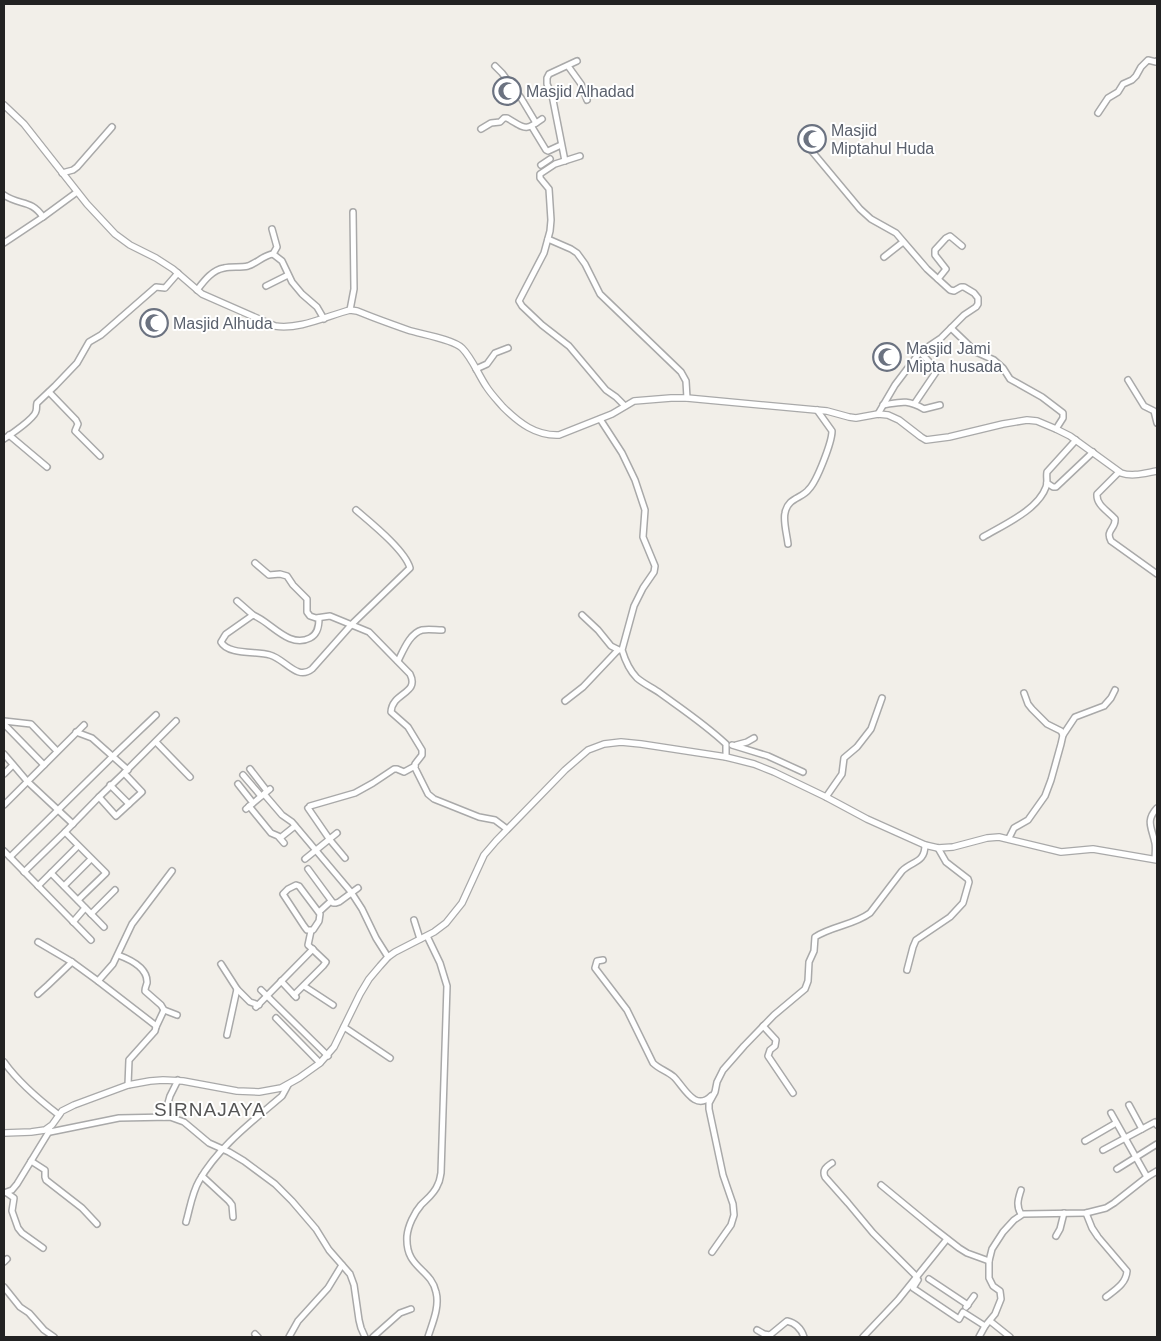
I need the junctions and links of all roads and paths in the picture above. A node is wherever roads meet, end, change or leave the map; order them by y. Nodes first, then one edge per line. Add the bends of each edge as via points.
1 (577, 61) dead end
2 (1157, 61) edge
3 (495, 66) dead end
4 (568, 66) junction
5 (587, 100) dead end
6 (4, 105) edge
7 (1098, 113) dead end
8 (542, 119) dead end
9 (534, 125) junction
10 (112, 127) dead end
11 (481, 129) dead end
12 (804, 143) dead end
13 (561, 144) junction
14 (580, 156) dead end
15 (550, 158) dead end
16 (565, 161) junction
17 (541, 166) junction
18 (62, 173) junction
19 (77, 192) junction
20 (4, 195) edge
21 (353, 212) dead end
22 (43, 217) junction
23 (272, 229) dead end
24 (548, 239) junction
25 (903, 242) junction
26 (4, 243) edge
27 (962, 246) dead end
28 (273, 254) junction
29 (884, 257) dead end
30 (178, 273) junction
31 (288, 275) junction
32 (938, 279) junction
33 (266, 286) dead end
34 (196, 290) junction
35 (350, 310) junction
36 (324, 319) junction
37 (951, 328) junction
38 (508, 348) dead end
39 (920, 352) junction
40 (476, 369) junction
41 (1128, 380) dead end
42 (49, 392) junction
43 (687, 398) junction
44 (915, 403) junction
45 (883, 405) junction
46 (940, 405) dead end
47 (625, 406) junction
48 (817, 410) junction
49 (1156, 410) edge
50 (878, 414) junction
51 (600, 419) junction
52 (1157, 423) edge
53 (1056, 429) junction
54 (9, 435) junction
55 (4, 439) edge
56 (1076, 440) junction
57 (1093, 452) junction
58 (100, 456) dead end
59 (47, 467) dead end
60 (1157, 471) edge
61 (1119, 472) junction
62 (1047, 483) junction
63 (356, 510) dead end
64 (983, 537) dead end
65 (788, 544) dead end
66 (255, 563) dead end
67 (1157, 574) edge
68 (237, 601) dead end
69 (253, 615) junction
70 (582, 615) dead end
71 (319, 618) junction
72 (352, 624) junction
73 (442, 630) dead end
74 (620, 650) junction
75 (398, 661) junction
76 (1115, 690) dead end
77 (1024, 693) dead end
78 (882, 698) dead end
79 (565, 701) dead end
80 (156, 715) dead end
81 (176, 721) dead end
82 (4, 723) edge
83 (84, 725) dead end
84 (76, 732) junction
85 (1063, 735) junction
86 (754, 738) dead end
87 (156, 742) junction
88 (726, 744) junction
89 (732, 745) junction
90 (58, 751) junction
91 (4, 754) edge
92 (112, 756) junction
93 (726, 757) junction
94 (13, 765) junction
95 (44, 765) junction
96 (415, 766) junction
97 (250, 769) dead end
98 (126, 772) junction
99 (803, 772) dead end
100 (4, 774) edge
101 (243, 775) dead end
102 (190, 776) dead end
103 (27, 782) junction
104 (238, 784) dead end
105 (110, 785) junction
106 (265, 793) junction
107 (98, 797) junction
108 (826, 797) junction
109 (128, 804) junction
110 (4, 805) edge
111 (249, 806) junction
112 (1157, 808) edge
113 (58, 810) junction
114 (73, 824) junction
115 (295, 826) junction
116 (507, 829) junction
117 (65, 832) junction
118 (338, 833) dead end
119 (1010, 838) junction
120 (330, 840) junction
121 (78, 846) junction
122 (925, 846) junction
123 (938, 848) junction
124 (316, 850) junction
125 (4, 851) edge
126 (10, 857) junction
127 (345, 858) dead end
128 (91, 859) junction
129 (305, 859) dead end
130 (1156, 859) edge
131 (308, 870) dead end
132 (172, 871) dead end
133 (24, 872) junction
134 (51, 873) junction
135 (38, 886) junction
136 (64, 886) junction
137 (358, 888) dead end
138 (115, 890) dead end
139 (351, 892) junction
140 (78, 900) junction
141 (331, 901) junction
142 (86, 908) junction
143 (319, 912) junction
144 (91, 914) junction
145 (414, 920) dead end
146 (73, 922) junction
147 (104, 927) dead end
148 (311, 931) junction
149 (427, 936) junction
150 (420, 939) junction
151 (91, 940) dead end
152 (38, 942) dead end
153 (313, 949) junction
154 (118, 955) junction
155 (388, 957) junction
156 (603, 960) dead end
157 (72, 962) junction
158 (221, 964) dead end
159 (907, 970) dead end
160 (98, 981) junction
161 (281, 981) junction
162 (304, 986) junction
163 (237, 989) junction
164 (261, 990) dead end
165 (38, 994) dead end
166 (267, 996) junction
167 (333, 1005) dead end
168 (164, 1010) junction
169 (282, 1012) junction
170 (178, 1015) dead end
171 (763, 1026) junction
172 (156, 1027) junction
173 (344, 1027) junction
174 (227, 1035) dead end
175 (328, 1056) junction
176 (390, 1058) dead end
177 (4, 1062) edge
178 (320, 1063) junction
179 (178, 1080) junction
180 (128, 1085) junction
181 (288, 1085) junction
182 (715, 1092) junction
183 (793, 1093) dead end
184 (699, 1101) junction
185 (1129, 1105) dead end
186 (709, 1109) junction
187 (1111, 1113) dead end
188 (59, 1115) junction
189 (164, 1117) junction
190 (1116, 1123) junction
191 (52, 1125) junction
192 (1157, 1125) edge
193 (1142, 1129) junction
194 (50, 1132) junction
195 (4, 1133) edge
196 (1125, 1139) junction
197 (1085, 1141) dead end
198 (1157, 1144) edge
199 (223, 1150) junction
200 (1103, 1150) dead end
201 (1136, 1158) junction
202 (32, 1161) junction
203 (832, 1163) dead end
204 (1117, 1168) dead end
205 (1156, 1174) edge
206 (202, 1176) junction
207 (1147, 1177) junction
208 (881, 1185) dead end
209 (1021, 1190) dead end
210 (5, 1193) edge
211 (1064, 1213) junction
212 (1086, 1213) junction
213 (1021, 1214) junction
214 (233, 1217) dead end
215 (186, 1222) dead end
216 (98, 1224) dead end
217 (1056, 1236) dead end
218 (947, 1239) junction
219 (43, 1248) dead end
220 (712, 1252) dead end
221 (988, 1260) junction
222 (342, 1265) junction
223 (918, 1278) junction
224 (929, 1279) dead end
225 (4, 1287) edge
226 (974, 1296) dead end
227 (1106, 1297) dead end
228 (968, 1305) junction
229 (411, 1309) dead end
230 (963, 1312) junction
231 (990, 1320) junction
232 (985, 1326) junction
233 (757, 1330) dead end
234 (54, 1337) edge
235 (289, 1337) edge
236 (366, 1337) edge
237 (373, 1337) edge
238 (428, 1337) edge
239 (804, 1337) edge
240 (863, 1337) edge
241 (980, 1337) edge
242 (1010, 1337) edge

1 - 4 street
2 - 7 street via 1148,60 1132,80 1108,98
3 - 9 street via 520,98
4 - 5 street via 581,84
4 - 13 street via 549,74 546,80
6 - 18 street via 24,124
8 - 9 street
9 - 11 street via 527,128 504,118
9 - 13 street via 546,150
10 - 18 street via 77,167
12 - 25 street via 860,209
13 - 16 street
14 - 16 street
15 - 17 street
16 - 17 street
17 - 24 street via 539,176 548,189 551,220
18 - 19 street
19 - 22 street
19 - 30 street via 115,234
20 - 22 street via 34,206
21 - 35 street via 354,289
22 - 26 street
23 - 28 street via 277,247
24 - 43 street via 577,253 600,294 681,372 686,381
24 - 47 street via 520,303 569,346 606,390
25 - 29 street
25 - 32 street
27 - 32 street via 950,236 935,250 935,255 946,269
28 - 31 street via 282,261
28 - 34 street via 239,268 219,269
30 - 34 street
30 - 42 street via 165,288 156,287 89,342 76,363
31 - 33 street
31 - 36 street
32 - 37 street via 951,291 964,287 978,298 976,307
34 - 36 street via 275,326
35 - 36 street
35 - 40 street via 458,345
37 - 39 street
37 - 53 street via 976,352 994,360 1010,379 1063,413
38 - 40 street via 495,353 487,364
39 - 44 street via 936,372
39 - 45 street
40 - 51 street via 490,393 528,428 559,435
41 - 49 street via 1144,406
42 - 54 street via 36,404 34,414
42 - 58 street via 76,420 76,431
43 - 47 street via 640,400
43 - 48 street
44 - 45 street
44 - 46 street via 924,408
45 - 50 street
47 - 51 street
48 - 50 street via 849,418
48 - 65 street via 832,431 831,439 811,486 786,509 784,518
49 - 52 street
50 - 53 street via 893,417 926,440 1027,420
51 - 74 street via 635,480 645,510 644,536 655,567 634,606
53 - 56 street
54 - 55 street
54 - 59 street
56 - 57 street
56 - 62 street via 1047,472
57 - 61 street
57 - 62 street via 1056,487
60 - 61 street via 1136,475
61 - 67 street via 1096,497 1115,518 1109,532 1111,542
62 - 64 street via 1029,509
63 - 72 street via 383,533 410,568
66 - 71 street via 269,575 287,576 308,599 308,614
68 - 69 street
69 - 71 street via 287,638 298,641 314,635
69 - 72 street via 224,636 222,645 242,652 270,655 303,674 312,669
70 - 74 street via 608,644
71 - 72 street via 330,616
72 - 75 street via 369,632
73 - 75 street via 417,632
74 - 79 street
74 - 88 street via 638,678
75 - 96 street via 410,674 413,683 394,701 391,712 408,727 422,750
76 - 85 street via 1104,706 1075,717
77 - 85 street via 1032,709
78 - 108 street via 871,728 856,748 845,756 842,774
80 - 92 street
81 - 87 street
82 - 90 street via 32,724
82 - 95 street
83 - 84 street
84 - 90 street
84 - 92 street via 92,738
85 - 119 street via 1045,796 1028,820 1014,828
86 - 89 street
87 - 98 street
87 - 102 street
88 - 89 street
88 - 93 street
89 - 99 street via 763,754
90 - 95 street
91 - 94 street
92 - 98 street
92 - 113 street
93 - 108 street via 764,768
93 - 116 street via 630,743 613,742 595,747 581,755
94 - 100 street
94 - 103 street
95 - 103 street
96 - 116 street via 428,794 434,799 495,820
96 - 120 street via 404,772 395,768 355,792 309,807
97 - 106 street
98 - 105 street
98 - 109 street via 142,792
101 - 106 street
103 - 110 street
103 - 113 street
104 - 111 street
105 - 107 street
105 - 109 street
106 - 111 street
106 - 115 street
107 - 109 street via 116,816
107 - 114 street
108 - 122 street
111 - 115 street via 271,833 282,840
112 - 130 street via 1150,825
113 - 114 street
113 - 126 street
114 - 117 street
115 - 124 street
116 - 149 street via 484,855 455,912
117 - 121 street
117 - 133 street
118 - 120 street
119 - 123 street via 992,837
119 - 130 street via 1061,852 1094,849
120 - 124 street
120 - 127 street
121 - 128 street
121 - 134 street
122 - 123 street
122 - 171 street via 923,857 902,871 867,915 815,937 806,987
123 - 159 street via 946,862 969,882 963,903 916,940
124 - 129 street
124 - 139 street
125 - 126 street
126 - 133 street
128 - 136 street
128 - 140 street via 106,873
131 - 141 street
132 - 154 street via 132,924
133 - 135 street
134 - 135 street
134 - 136 street
135 - 146 street
136 - 140 street
137 - 139 street
138 - 144 street
139 - 141 street via 336,904
139 - 155 street
140 - 142 street
141 - 143 street
142 - 144 street
142 - 146 street
143 - 148 street via 319,921
143 - 148 street via 299,886 285,891 304,926
144 - 147 street
145 - 150 street
146 - 151 street
148 - 153 street via 308,943
149 - 150 street
149 - 238 street via 447,986 441,1168 438,1185 417,1210 407,1239 412,1261 430,1280 437,1294 437,1307
150 - 155 street
152 - 157 street
153 - 161 street
153 - 162 street via 326,962
154 - 160 street
154 - 168 street via 141,970 146,978 145,991
155 - 173 street via 364,987
156 - 184 street via 597,962 595,968 627,1010 653,1063
157 - 160 street
157 - 165 street
158 - 163 street
160 - 172 street
161 - 162 street via 295,996
161 - 166 street
162 - 167 street
163 - 166 street via 258,1006
163 - 174 street
164 - 166 street
166 - 169 street
168 - 170 street
168 - 172 street
169 - 175 street
169 - 178 street via 275,1019
171 - 182 street via 724,1070
171 - 183 street via 776,1040 768,1056
172 - 180 street via 129,1060
173 - 175 street
173 - 176 street
175 - 178 street
177 - 188 street via 25,1087
178 - 181 street
179 - 180 street
179 - 181 street via 250,1092
179 - 189 street
180 - 188 street via 74,1105
181 - 199 street via 282,1096
182 - 184 street
182 - 186 street
184 - 186 street
185 - 193 street
186 - 220 street via 734,1209 731,1225
187 - 190 street
188 - 191 street
189 - 194 street via 114,1119
189 - 199 street via 184,1122 208,1143
190 - 196 street
190 - 197 street
191 - 194 street
191 - 195 street via 36,1132
192 - 193 street via 1155,1122
193 - 196 street
194 - 202 street
196 - 200 street
196 - 201 street
198 - 201 street
199 - 206 street
199 - 222 street via 244,1161 282,1191
201 - 204 street
201 - 207 street
202 - 210 street via 17,1184
202 - 216 street via 45,1170 46,1180
203 - 223 street via 826,1166 824,1177 873,1234
205 - 207 street
206 - 214 street via 229,1200
206 - 215 street
207 - 212 street via 1110,1206
208 - 218 street
209 - 213 street via 1018,1209
210 - 219 street via 14,1198 12,1211 20,1232
211 - 212 street
211 - 213 street
211 - 217 street
212 - 227 street via 1098,1237 1127,1271 1126,1279
213 - 221 street via 995,1242
218 - 221 street via 967,1253
218 - 223 street
221 - 231 street via 989,1278 1000,1291 1001,1299
222 - 235 street
222 - 236 street via 353,1280 359,1320
223 - 230 street via 913,1288 959,1319
223 - 240 street
224 - 228 street
225 - 234 street via 20,1307
226 - 228 street
228 - 230 street
229 - 237 street via 400,1313
230 - 232 street
231 - 232 street
231 - 242 street
232 - 241 street
233 - 239 street via 770,1335 787,1321 799,1327

